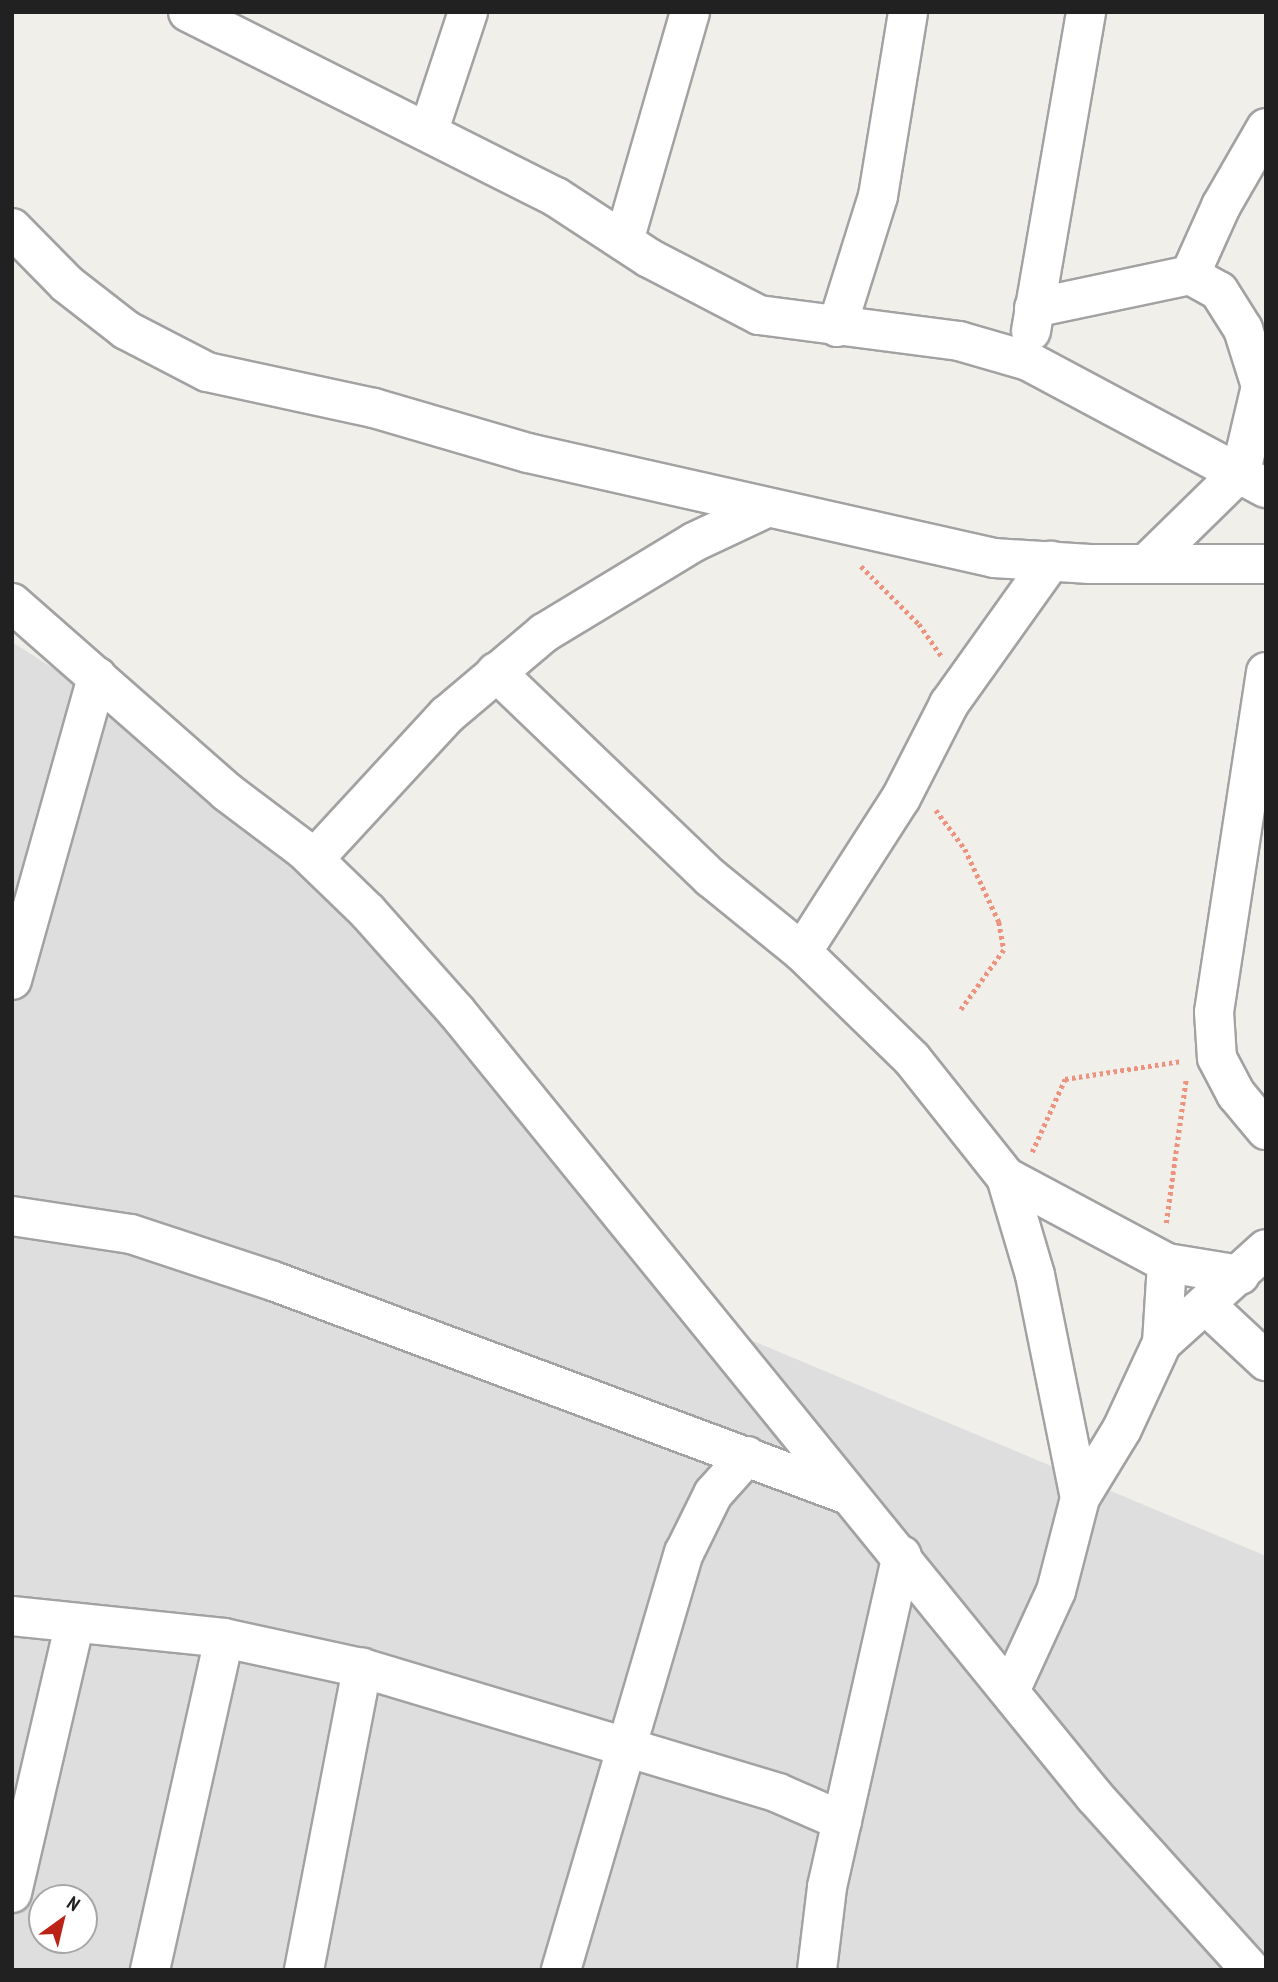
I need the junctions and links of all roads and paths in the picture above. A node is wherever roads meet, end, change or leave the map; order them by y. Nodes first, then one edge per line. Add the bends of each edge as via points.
1 (188, 12) edge
2 (468, 12) edge
3 (690, 12) edge
4 (908, 12) edge
5 (1086, 12) edge
6 (1266, 128) edge
7 (429, 130) junction
8 (12, 228) edge
9 (624, 241) junction
10 (1190, 275) junction
11 (1034, 308) junction
12 (837, 327) junction
13 (1028, 361) junction
14 (1253, 479) edge
15 (764, 509) junction
16 (1051, 561) junction
17 (1147, 563) junction
18 (1266, 564) edge
19 (12, 603) edge
20 (1266, 672) edge
21 (496, 673) junction
22 (97, 677) junction
23 (314, 859) junction
24 (19, 917) edge
25 (802, 952) junction
26 (12, 980) edge
27 (1189, 1061) dead end
28 (1187, 1074) dead end
29 (1266, 1130) edge
30 (1017, 1169) junction
31 (12, 1216) edge
32 (1166, 1248) junction
33 (1253, 1262) edge
34 (1207, 1306) junction
35 (1163, 1343) junction
36 (1266, 1361) edge
37 (747, 1456) junction
38 (850, 1495) junction
39 (1080, 1498) junction
40 (902, 1555) junction
41 (12, 1616) edge
42 (75, 1623) junction
43 (224, 1638) junction
44 (362, 1668) junction
45 (1010, 1691) junction
46 (627, 1746) junction
47 (842, 1821) junction
48 (12, 1894) edge
49 (150, 1970) edge
50 (304, 1970) edge
51 (561, 1970) edge
52 (817, 1970) edge
53 (1251, 1970) edge

1 - 7 street
2 - 7 street
3 - 9 street
4 - 12 street via 878,196
5 - 11 street
6 - 10 street via 1221,206
7 - 9 street via 556,197
8 - 15 street via 67,284 126,330 207,372 374,408 528,453
9 - 12 street via 759,315
10 - 11 street
10 - 14 street via 1219,290 1243,329 1261,386
11 - 13 street
12 - 13 street via 959,341
13 - 14 street via 1148,428
14 - 17 street
15 - 16 street via 994,558
15 - 21 street via 605,593 544,633
16 - 17 street
16 - 25 street via 949,704 901,797
17 - 18 street
19 - 22 street
20 - 29 street via 1214,1012 1217,1058 1236,1094
21 - 23 street via 447,715
21 - 25 street via 711,878
22 - 23 street via 227,792
22 - 24 street
23 - 38 street via 368,912 456,1012
24 - 26 street
25 - 30 street
27 - 30 path via 1065,1079
28 - 32 path
30 - 32 street
30 - 39 street
31 - 37 street via 131,1234 248,1272
32 - 33 street
32 - 35 street
33 - 34 street
34 - 35 street
34 - 36 street
35 - 39 street via 1122,1429
37 - 38 street
37 - 46 street via 713,1494 684,1553
38 - 40 street
39 - 45 street via 1056,1591
40 - 45 street
40 - 47 street
41 - 42 street
42 - 43 street
42 - 48 street
43 - 44 street
43 - 49 street
44 - 46 street
44 - 50 street
45 - 53 street via 1095,1797
46 - 47 street via 778,1793
46 - 51 street
47 - 52 street via 827,1887

